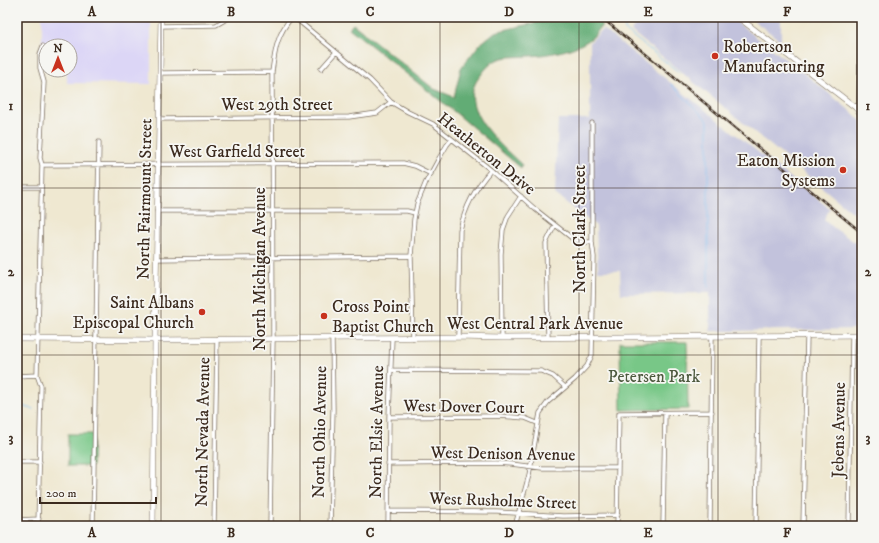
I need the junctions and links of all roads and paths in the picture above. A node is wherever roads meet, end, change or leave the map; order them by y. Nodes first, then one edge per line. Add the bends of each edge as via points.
1 (161, 17) edge
2 (230, 17) edge
3 (293, 17) edge
4 (738, 17) edge
5 (861, 17) edge
6 (161, 26) junction
7 (336, 52) junction
8 (321, 69) dead end
9 (272, 72) junction
10 (160, 73) junction
11 (43, 78) edge
12 (391, 102) junction
13 (855, 107) junction
14 (862, 114) edge
15 (272, 117) junction
16 (160, 118) junction
17 (592, 123) dead end
18 (452, 139) junction
19 (99, 142) dead end
20 (272, 164) junction
21 (42, 165) junction
22 (99, 165) junction
23 (158, 165) junction
24 (491, 170) junction
25 (431, 174) junction
26 (17, 187) edge
27 (41, 187) junction
28 (521, 196) junction
29 (272, 210) junction
30 (157, 211) junction
31 (415, 213) junction
32 (555, 225) junction
33 (592, 242) junction
34 (411, 256) junction
35 (272, 258) junction
36 (157, 259) junction
37 (852, 335) junction
38 (862, 335) edge
39 (712, 336) junction
40 (759, 336) junction
41 (806, 336) junction
42 (458, 337) junction
43 (548, 337) junction
44 (593, 337) junction
45 (332, 338) junction
46 (392, 338) junction
47 (413, 338) junction
48 (502, 338) junction
49 (17, 339) edge
50 (38, 339) junction
51 (96, 339) junction
52 (217, 339) junction
53 (273, 339) junction
54 (155, 340) junction
55 (391, 370) junction
56 (37, 375) junction
57 (17, 376) edge
58 (565, 387) junction
59 (712, 412) junction
60 (665, 413) junction
61 (389, 418) junction
62 (537, 422) junction
63 (17, 462) edge
64 (40, 462) junction
65 (388, 464) junction
66 (530, 467) junction
67 (618, 468) junction
68 (388, 511) junction
69 (518, 513) junction
70 (618, 515) junction
71 (39, 519) junction
72 (17, 520) edge
73 (38, 526) edge
74 (93, 526) edge
75 (154, 526) edge
76 (214, 526) edge
77 (270, 526) edge
78 (330, 526) edge
79 (388, 526) edge
80 (515, 526) edge
81 (617, 526) edge
82 (663, 526) edge
83 (710, 526) edge
84 (756, 526) edge
85 (803, 526) edge
86 (849, 526) edge

1 - 6 street, North Fairmount Street
2 - 6 street via 216,25
3 - 7 street, Heatherton Drive
3 - 9 street, North Michigan Avenue via 280,35
4 - 13 street
5 - 13 street via 860,100
6 - 10 street, North Fairmount Street
7 - 8 street
7 - 12 street, Heatherton Drive via 370,80
9 - 10 street
9 - 15 street, North Michigan Avenue
10 - 16 street, North Fairmount Street
11 - 21 street via 40,158
12 - 15 street, West 29th Street via 376,113 366,115
12 - 18 street, Heatherton Drive via 433,124
13 - 14 street
15 - 16 street, West 29th Street
15 - 20 street, North Michigan Avenue
16 - 23 street, North Fairmount Street
17 - 33 street, North Clark Street
18 - 24 street, Heatherton Drive
18 - 25 street
19 - 22 street
20 - 23 street, West Garfield Street
20 - 25 street, West Garfield Street via 403,163
20 - 29 street, North Michigan Avenue
21 - 22 street, West Garfield Street
21 - 27 street
22 - 23 street, West Garfield Street
22 - 51 street
23 - 30 street, North Fairmount Street
24 - 28 street, Heatherton Drive
24 - 42 street via 470,200 460,230
25 - 31 street
26 - 27 street
27 - 50 street
28 - 32 street, Heatherton Drive
28 - 48 street via 508,216 503,230
29 - 30 street
29 - 31 street via 406,210
29 - 35 street, North Michigan Avenue
30 - 36 street, North Fairmount Street
31 - 34 street
32 - 33 street, Heatherton Drive via 573,239
32 - 43 street via 546,243
33 - 44 street, North Clark Street
34 - 35 street
34 - 47 street
35 - 36 street
35 - 53 street, North Michigan Avenue
36 - 54 street, North Fairmount Street
37 - 38 street, West Central Park Avenue
37 - 41 street, West Central Park Avenue
37 - 86 street, Jebens Avenue
39 - 40 street, West Central Park Avenue
39 - 44 street, West Central Park Avenue
39 - 59 street
40 - 41 street, West Central Park Avenue
40 - 84 street
41 - 85 street
42 - 47 street, West Central Park Avenue
42 - 48 street, West Central Park Avenue
43 - 44 street, West Central Park Avenue
43 - 48 street, West Central Park Avenue
44 - 58 street, North Clark Street via 592,355 587,366
45 - 46 street, West Central Park Avenue
45 - 53 street, West Central Park Avenue
45 - 78 street, North Ohio Avenue
46 - 47 street, West Central Park Avenue
46 - 55 street, North Elsie Avenue
49 - 50 street, West Central Park Avenue
50 - 51 street, West Central Park Avenue
50 - 56 street
51 - 54 street, West Central Park Avenue
51 - 74 street
52 - 53 street, West Central Park Avenue
52 - 54 street, West Central Park Avenue
52 - 76 street, North Nevada Avenue
53 - 77 street, North Michigan Avenue
54 - 75 street, North Fairmount Street
55 - 58 street via 541,370 553,376
55 - 61 street, North Elsie Avenue
56 - 57 street
56 - 64 street via 41,386
58 - 62 street, North Clark Street via 540,413
59 - 60 street
59 - 83 street
60 - 67 street via 619,413
60 - 82 street
61 - 62 street, West Dover Court via 499,416 525,418
61 - 65 street, North Elsie Avenue
62 - 66 street, North Clark Street
63 - 64 street
64 - 71 street
65 - 66 street, West Denison Avenue via 495,463
65 - 68 street, North Elsie Avenue
66 - 67 street, West Denison Avenue
66 - 69 street, North Clark Street
67 - 70 street
68 - 69 street, West Rusholme Street
68 - 79 street, North Elsie Avenue
69 - 70 street, West Rusholme Street via 563,516
69 - 80 street, North Clark Street
70 - 81 street
71 - 72 street
71 - 73 street

